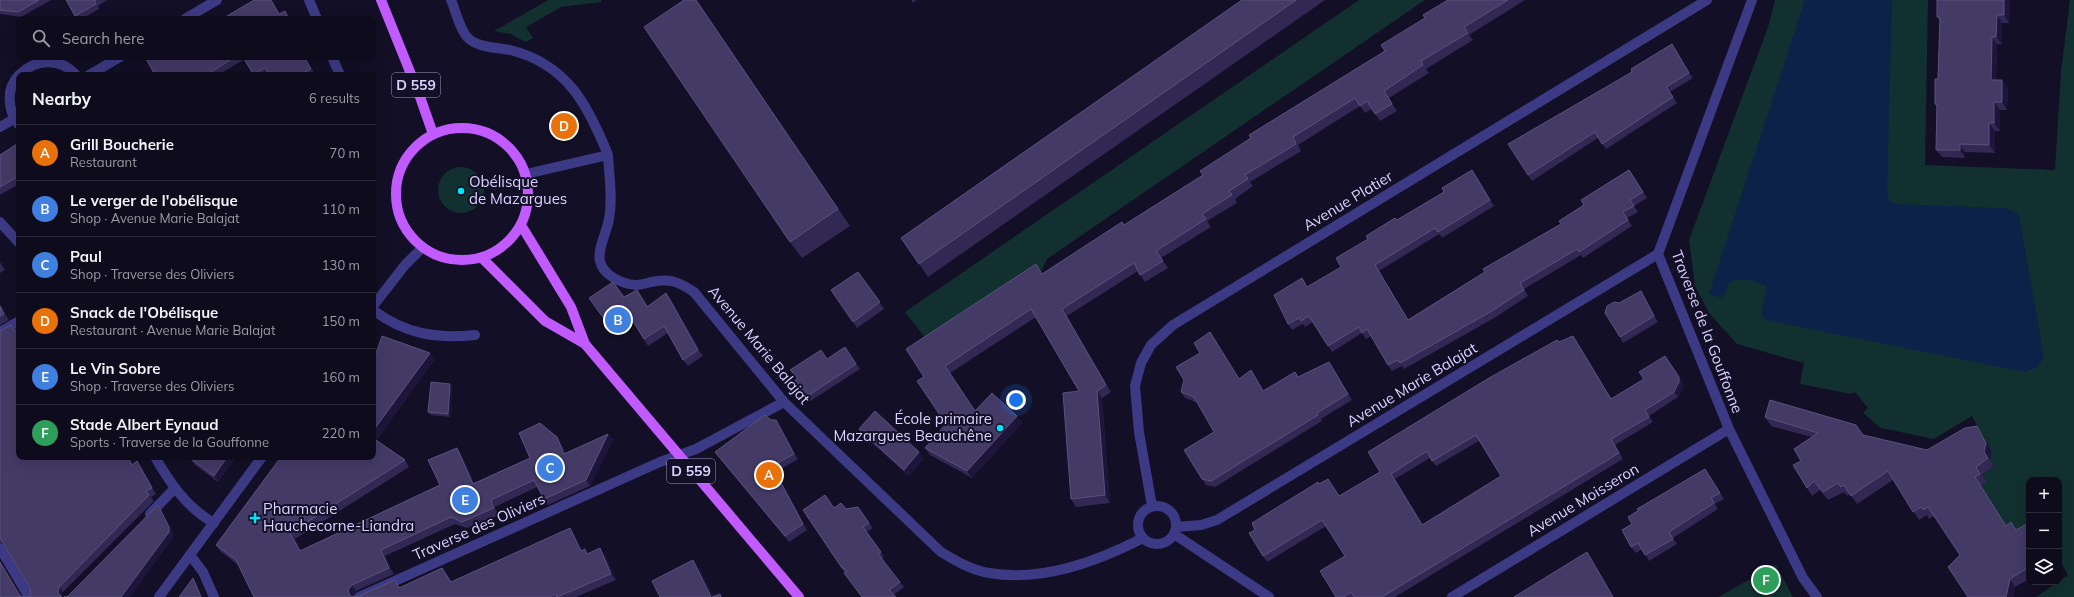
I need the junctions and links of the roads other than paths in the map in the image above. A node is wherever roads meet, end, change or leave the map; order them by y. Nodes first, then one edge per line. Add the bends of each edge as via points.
1 (217, 0) edge
2 (309, 0) edge
3 (381, 0) edge
4 (451, 0) edge
5 (1706, 0) edge
6 (1752, 0) edge
7 (190, 16) edge
8 (315, 16) edge
9 (115, 60) edge
10 (333, 60) edge
11 (22, 72) edge
12 (72, 72) edge
13 (94, 72) edge
14 (339, 72) edge
15 (16, 80) edge
16 (16, 120) edge
17 (16, 122) edge
18 (0, 128) edge
19 (433, 134) junction
20 (608, 155) junction
21 (526, 174) junction
22 (0, 222) edge
23 (521, 225) junction
24 (16, 240) edge
25 (422, 248) junction
26 (1658, 254) junction
27 (482, 258) junction
28 (376, 302) edge
29 (376, 312) edge
30 (16, 323) edge
31 (0, 332) edge
32 (475, 335) dead end
33 (585, 344) junction
34 (784, 402) junction
35 (1729, 429) junction
36 (678, 455) junction
37 (157, 460) edge
38 (260, 460) edge
39 (175, 488) junction
40 (1152, 506) junction
41 (144, 520) edge
42 (214, 523) junction
43 (1175, 531) junction
44 (1143, 538) junction
45 (0, 548) edge
46 (190, 555) junction
47 (29, 597) edge
48 (159, 597) edge
49 (214, 597) edge
50 (359, 597) edge
51 (799, 597) edge
52 (1269, 597) edge
53 (1452, 597) edge
54 (1816, 597) edge

1 - 7 street
2 - 8 street
3 - 19 main road, D 559
4 - 20 street, Avenue Marie Balajat via 466,36 476,44 512,51 545,65 570,84 594,122
5 - 40 street, Avenue Platier via 1173,325 1151,345 1141,363 1135,386 1138,432
6 - 26 street, Traverse de la Gouffonne
9 - 13 street
10 - 14 street
11 - 12 street via 37,63 50,62 62,64
15 - 16 street via 11,88 10,101 11,111
17 - 18 street
19 - 21 main road via 455,128 478,129 485,132 498,138 515,154
19 - 25 main road via 418,143 407,156 399,171 395,188 400,221
20 - 21 street
20 - 34 street, Avenue Marie Balajat via 611,200 600,261 606,272 618,281 637,285 666,279 683,284 694,292
21 - 23 main road via 529,191 527,209
22 - 24 street
23 - 27 main road via 498,251
23 - 33 main road, D 559 via 571,307
25 - 27 main road via 448,259 463,261
25 - 28 street
26 - 35 street, Traverse de la Gouffonne
26 - 43 street, Avenue Marie Balajat via 1217,520
27 - 33 main road, D 559 via 545,321
29 - 32 street via 389,322 420,333 450,338
30 - 31 street
33 - 36 main road, D 559
34 - 36 street, Traverse des Oliviers via 696,449
34 - 44 street, Avenue Marie Balajat via 941,552 964,565 988,573 1011,575 1054,571 1120,550
35 - 53 street, Avenue Moisseron
35 - 54 street, Traverse de la Gouffonne via 1803,578
36 - 50 street, Traverse des Oliviers
36 - 51 main road, D 559
37 - 39 street
38 - 42 street
39 - 41 street
39 - 42 street via 198,514
40 - 43 street via 1172,513
40 - 44 street via 1145,509 1137,523 1138,531
42 - 46 street
43 - 44 street via 1163,544 1148,543
43 - 52 street
45 - 47 street
46 - 48 street
46 - 49 street via 203,572

